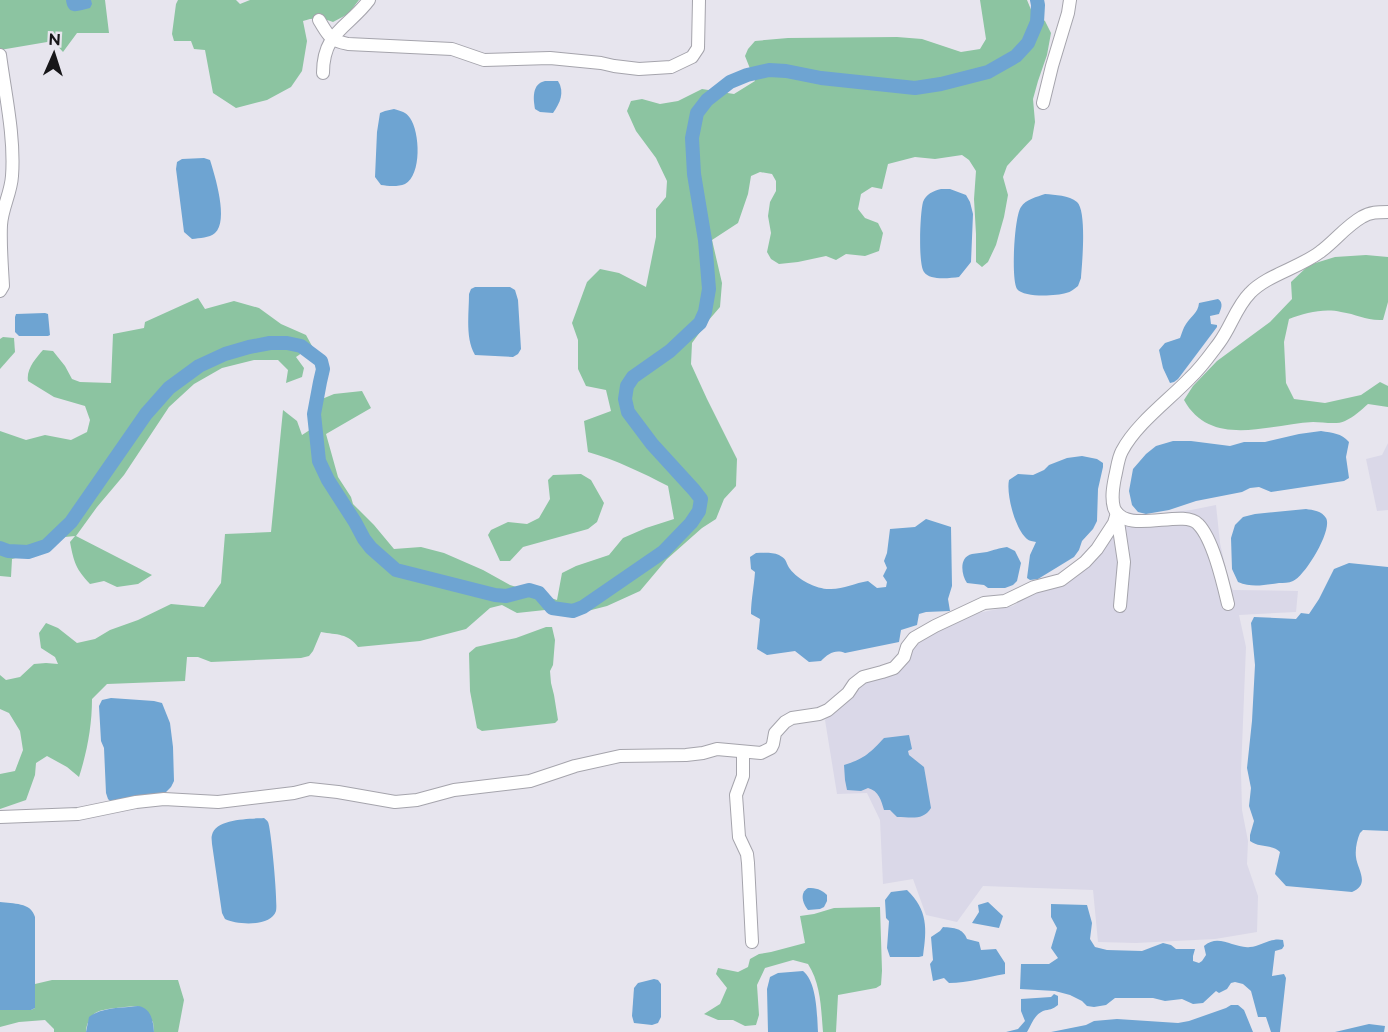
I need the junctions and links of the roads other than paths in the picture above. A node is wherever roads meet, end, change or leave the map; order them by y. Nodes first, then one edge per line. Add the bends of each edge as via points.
1 (369, 0) edge
2 (699, 0) edge
3 (1070, 0) edge
4 (319, 20) dead end
5 (332, 39) junction
6 (0, 55) edge
7 (323, 73) dead end
8 (1043, 103) dead end
9 (1388, 212) edge
10 (0, 291) edge
11 (1117, 513) junction
12 (1228, 604) dead end
13 (1120, 606) dead end
14 (743, 752) junction
15 (0, 817) edge
16 (752, 942) dead end

1 - 5 street
2 - 5 street via 698,48 692,57 656,69 550,58 484,60 452,49 348,44
3 - 8 street
4 - 5 street
5 - 7 street via 324,57
6 - 10 street via 12,147 11,185 1,226
9 - 11 street via 1361,218 1321,252 1248,294 1220,342 1192,377 1139,427 1122,452 1112,492
11 - 12 street via 1127,520 1191,519 1198,523 1212,550
11 - 13 street via 1124,562
11 - 14 street via 1097,549 1061,580 1005,601 984,603 935,626 914,638 894,668 863,677 828,710 785,722 775,733 771,748 761,753
14 - 15 street via 717,749 686,755 620,756 530,781 395,802 310,789 218,802 164,799 78,814
14 - 16 street via 743,776 736,795 739,837 748,863

